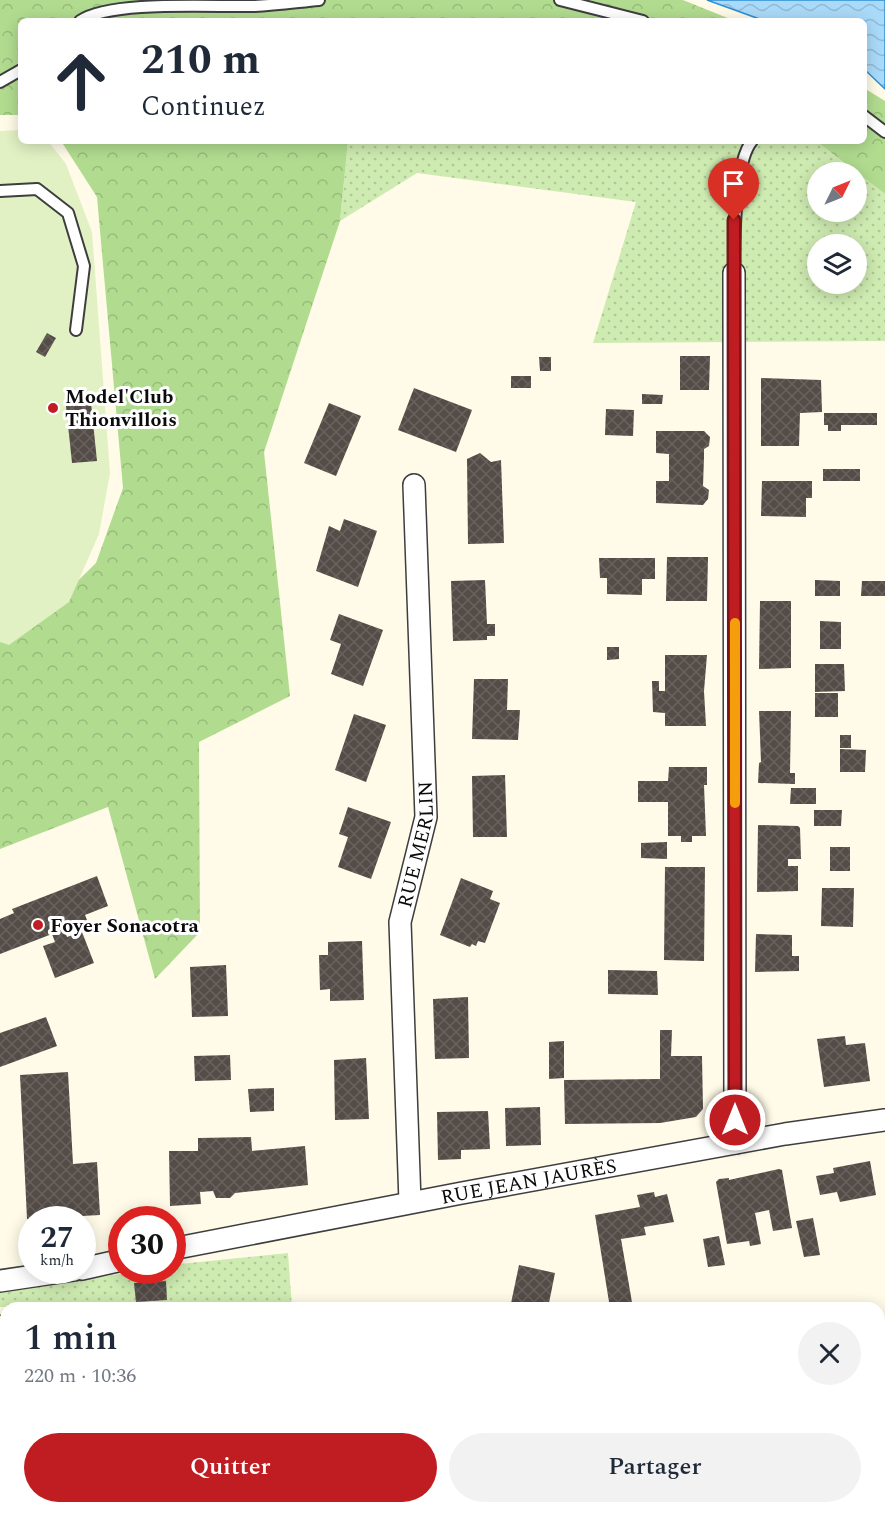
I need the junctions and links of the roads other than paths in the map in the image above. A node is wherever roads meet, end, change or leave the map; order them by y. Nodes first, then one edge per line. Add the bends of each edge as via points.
1 (319, 0) edge
2 (560, 0) edge
3 (83, 18) edge
4 (631, 18) edge
5 (18, 72) edge
6 (0, 82) edge
7 (867, 118) edge
8 (885, 132) edge
9 (751, 144) edge
10 (0, 191) edge
11 (734, 273) joint
12 (76, 330) dead end
13 (414, 485) dead end
14 (885, 1121) edge
15 (735, 1143) junction
16 (410, 1202) junction
17 (186, 1247) edge
18 (18, 1278) edge
19 (0, 1281) edge

1 - 3 lane via 255,6 135,0
2 - 4 lane
5 - 6 lane
7 - 8 lane
9 - 11 lane via 734,220
10 - 12 lane via 37,189 68,213 84,266
11 - 15 street
13 - 16 street, RUE MERLIN via 426,818 400,922
14 - 15 street, RUE JEAN JAURÈS
15 - 16 street, RUE JEAN JAURÈS
16 - 17 street, RUE JEAN JAURÈS
18 - 19 street

